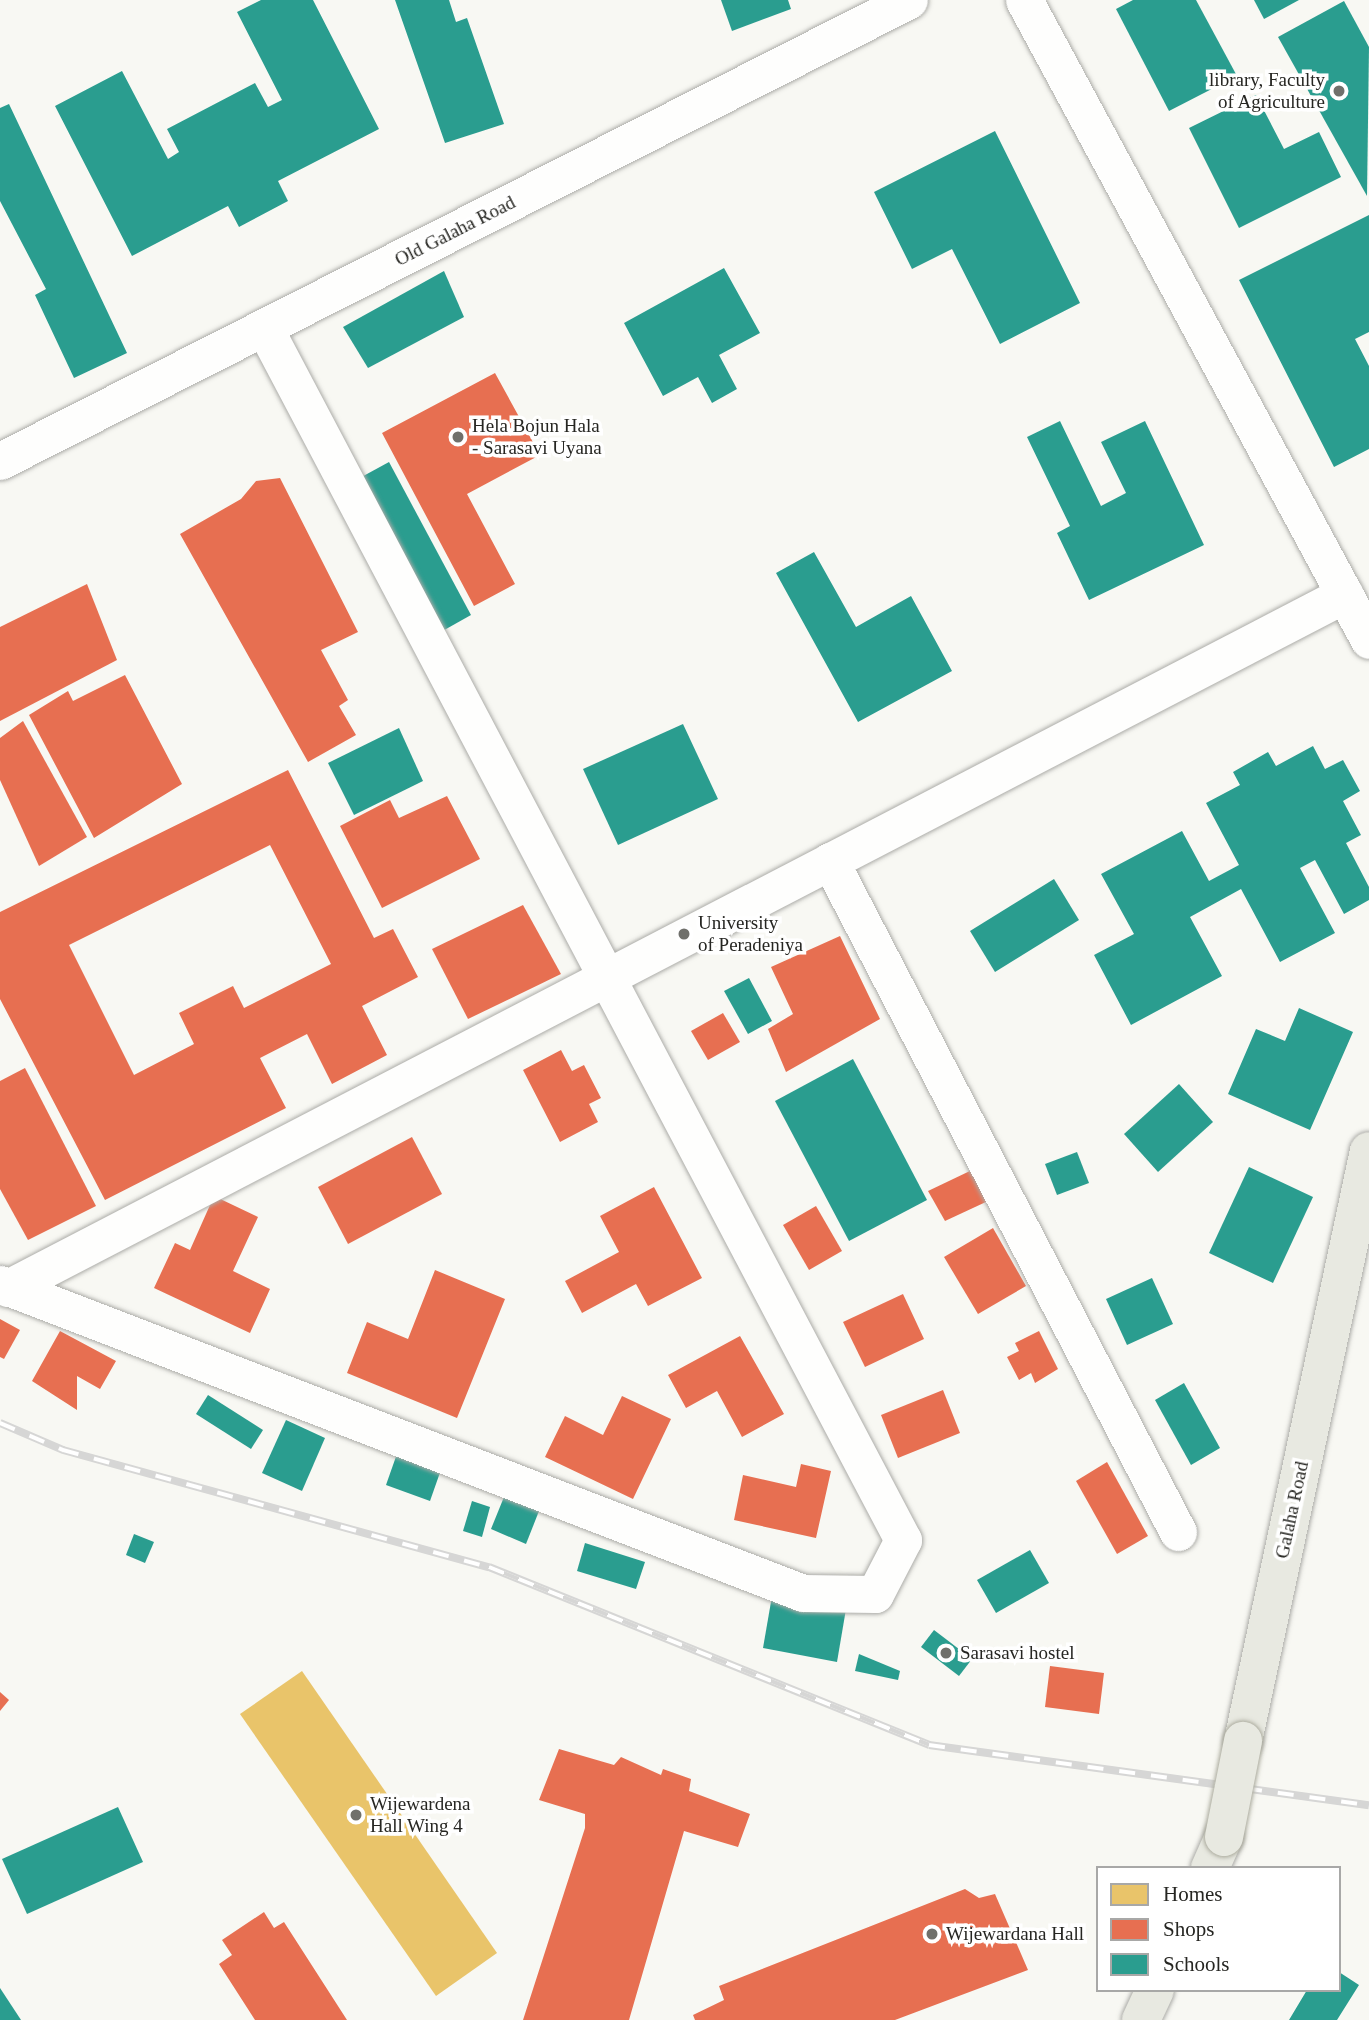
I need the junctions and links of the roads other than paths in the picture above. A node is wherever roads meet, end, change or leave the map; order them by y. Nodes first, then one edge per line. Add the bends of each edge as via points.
1 (909, 0) edge
2 (1024, 0) edge
3 (264, 327) junction
4 (0, 461) edge
5 (1345, 594) junction
6 (1369, 640) edge
7 (830, 861) junction
8 (604, 978) junction
9 (1369, 1151) edge
10 (4, 1286) edge
11 (1178, 1532) dead end
12 (1217, 1852) edge
13 (1154, 1992) edge
14 (1141, 2020) edge

1 - 3 lane, Old Galaha Road
2 - 5 lane
3 - 4 lane, Old Galaha Road
3 - 8 lane
5 - 6 lane
5 - 7 lane
7 - 8 lane
7 - 11 lane
8 - 10 lane
8 - 10 lane via 903,1540 875,1594 803,1593
9 - 12 main road, Galaha Road, bridge
13 - 14 main road

